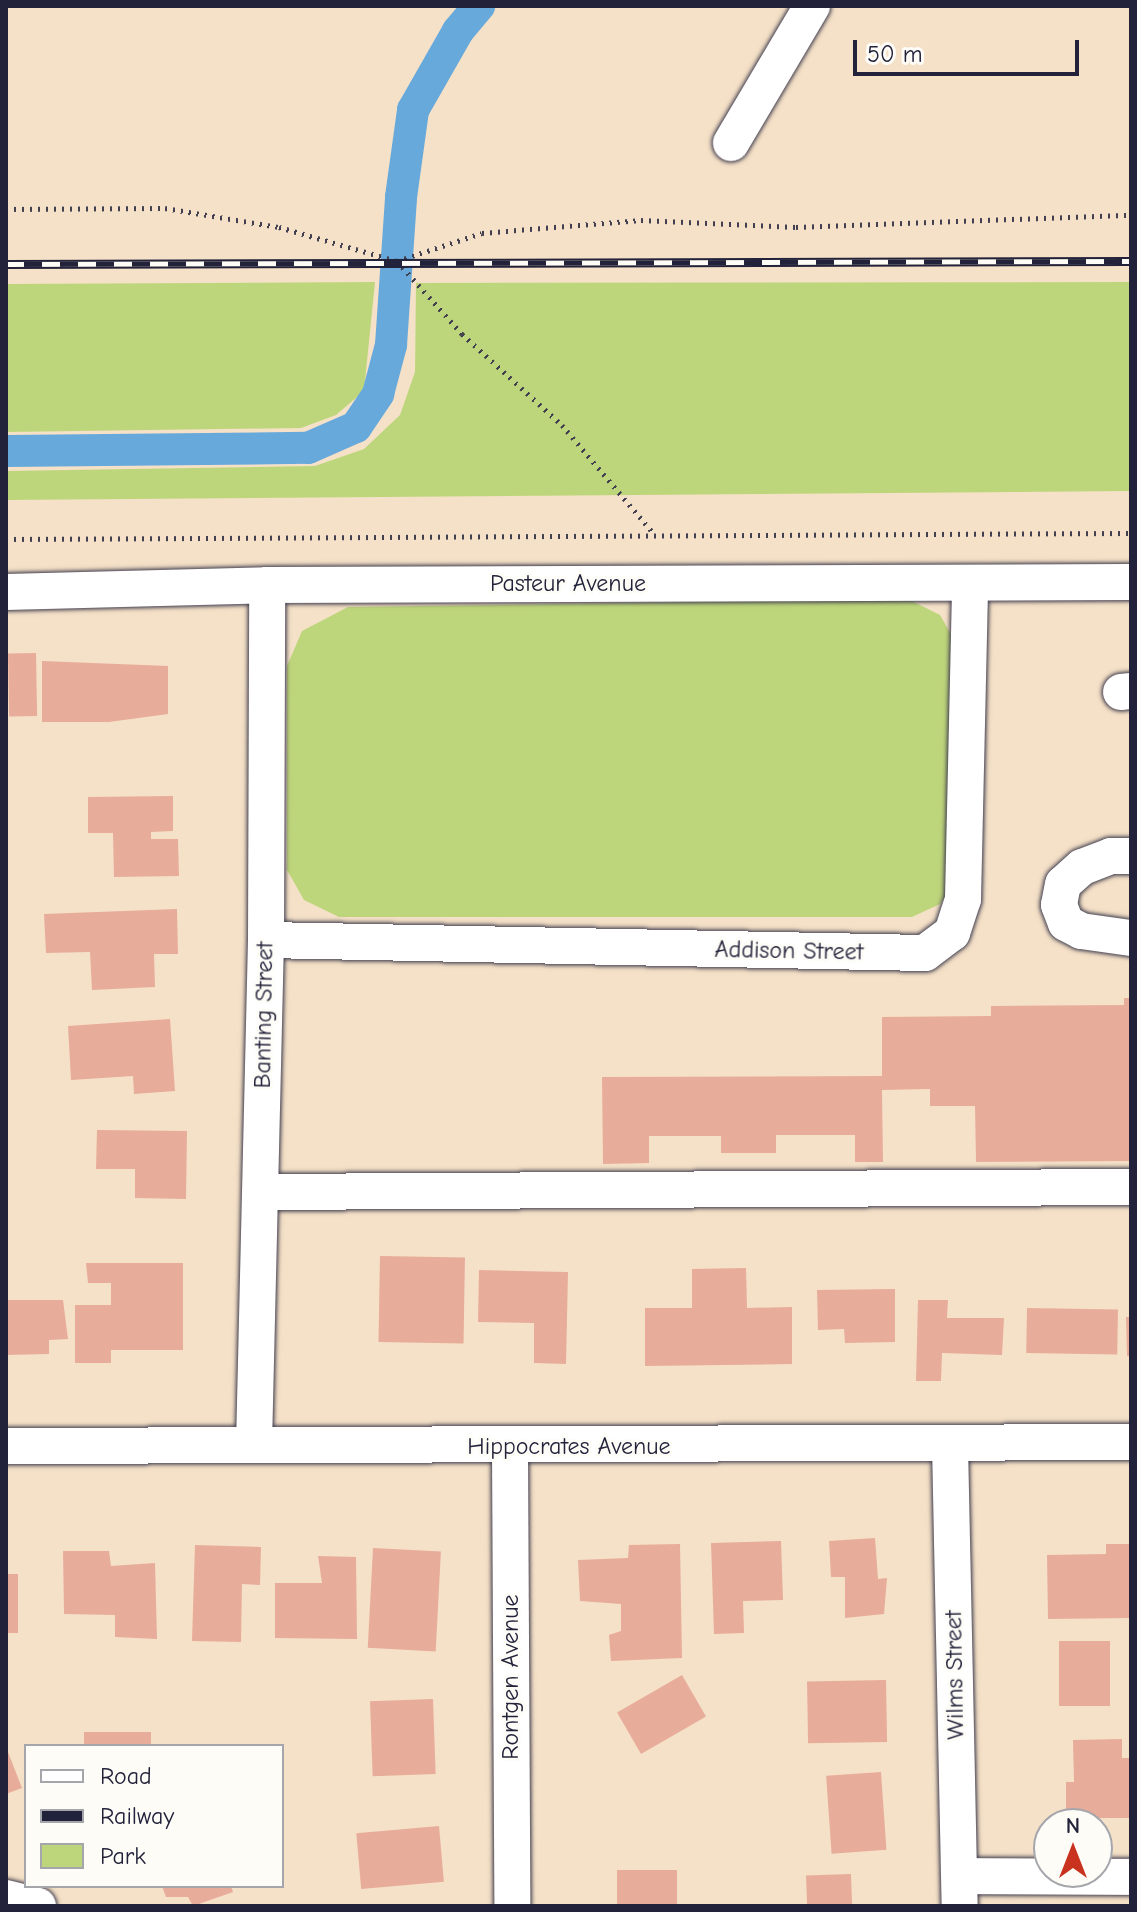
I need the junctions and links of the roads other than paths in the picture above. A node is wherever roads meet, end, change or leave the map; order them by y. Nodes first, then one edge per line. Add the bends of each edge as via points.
1 (812, 6) edge
2 (731, 143) dead end
3 (1131, 582) edge
4 (970, 583) junction
5 (267, 585) junction
6 (338, 585) junction
7 (6, 592) edge
8 (263, 667) junction
9 (1131, 856) edge
10 (1131, 938) edge
11 (266, 940) junction
12 (1131, 1187) edge
13 (261, 1192) junction
14 (1131, 1442) edge
15 (254, 1445) junction
16 (950, 1445) junction
17 (6, 1446) edge
18 (510, 1448) junction
19 (1131, 1877) edge
20 (960, 1891) edge
21 (6, 1898) edge
22 (38, 1906) edge
23 (512, 1906) edge

1 - 2 street
3 - 4 street, Pasteur Avenue
4 - 6 street, Pasteur Avenue
4 - 11 street, Addison Street via 963,899 952,933 925,953
5 - 6 street, Pasteur Avenue
5 - 7 street, Pasteur Avenue
5 - 8 street, Banting Street
6 - 8 street via 287,620
8 - 11 street, Banting Street
9 - 10 street via 1111,856 1082,867 1063,884 1059,905 1066,923 1081,931
11 - 13 street, Banting Street
12 - 13 street
13 - 15 street, Banting Street
14 - 16 street, Hippocrates Avenue
15 - 17 street, Hippocrates Avenue
15 - 18 street, Hippocrates Avenue
16 - 18 street, Hippocrates Avenue
16 - 20 street, Wilms Street
18 - 23 street, Rontgen Avenue
19 - 20 street
21 - 22 street

